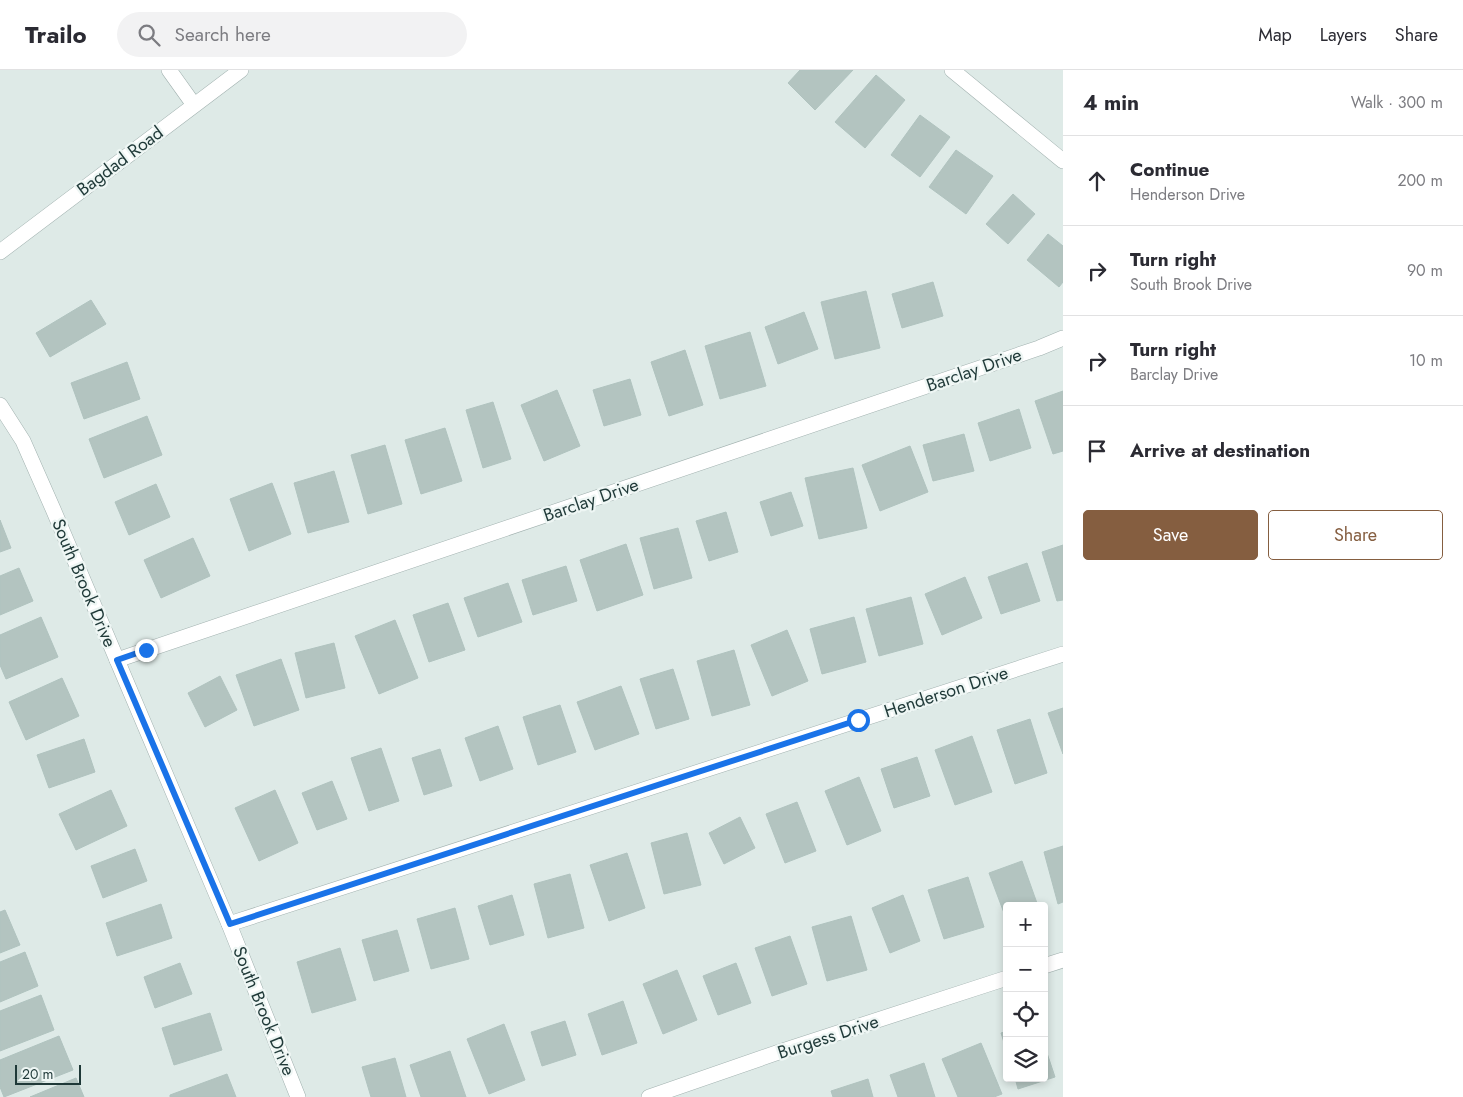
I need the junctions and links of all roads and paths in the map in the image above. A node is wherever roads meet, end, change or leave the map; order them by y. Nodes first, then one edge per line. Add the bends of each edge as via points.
1 (168, 70) edge
2 (240, 70) edge
3 (952, 70) edge
4 (194, 105) junction
5 (1063, 161) edge
6 (0, 252) edge
7 (1063, 338) edge
8 (0, 405) edge
9 (1063, 654) edge
10 (117, 660) junction
11 (230, 924) junction
12 (1063, 960) edge
13 (1048, 965) edge
14 (1003, 979) edge
15 (298, 1097) edge
16 (649, 1097) edge

1 - 4 street
2 - 4 street, Bagdad Road
3 - 5 street
4 - 6 street, Bagdad Road
7 - 10 street, Barclay Drive
8 - 10 street, South Brook Drive via 24,441
9 - 11 street, Henderson Drive
10 - 11 street, South Brook Drive
11 - 15 street, South Brook Drive
12 - 13 street
14 - 16 street, Burgess Drive

